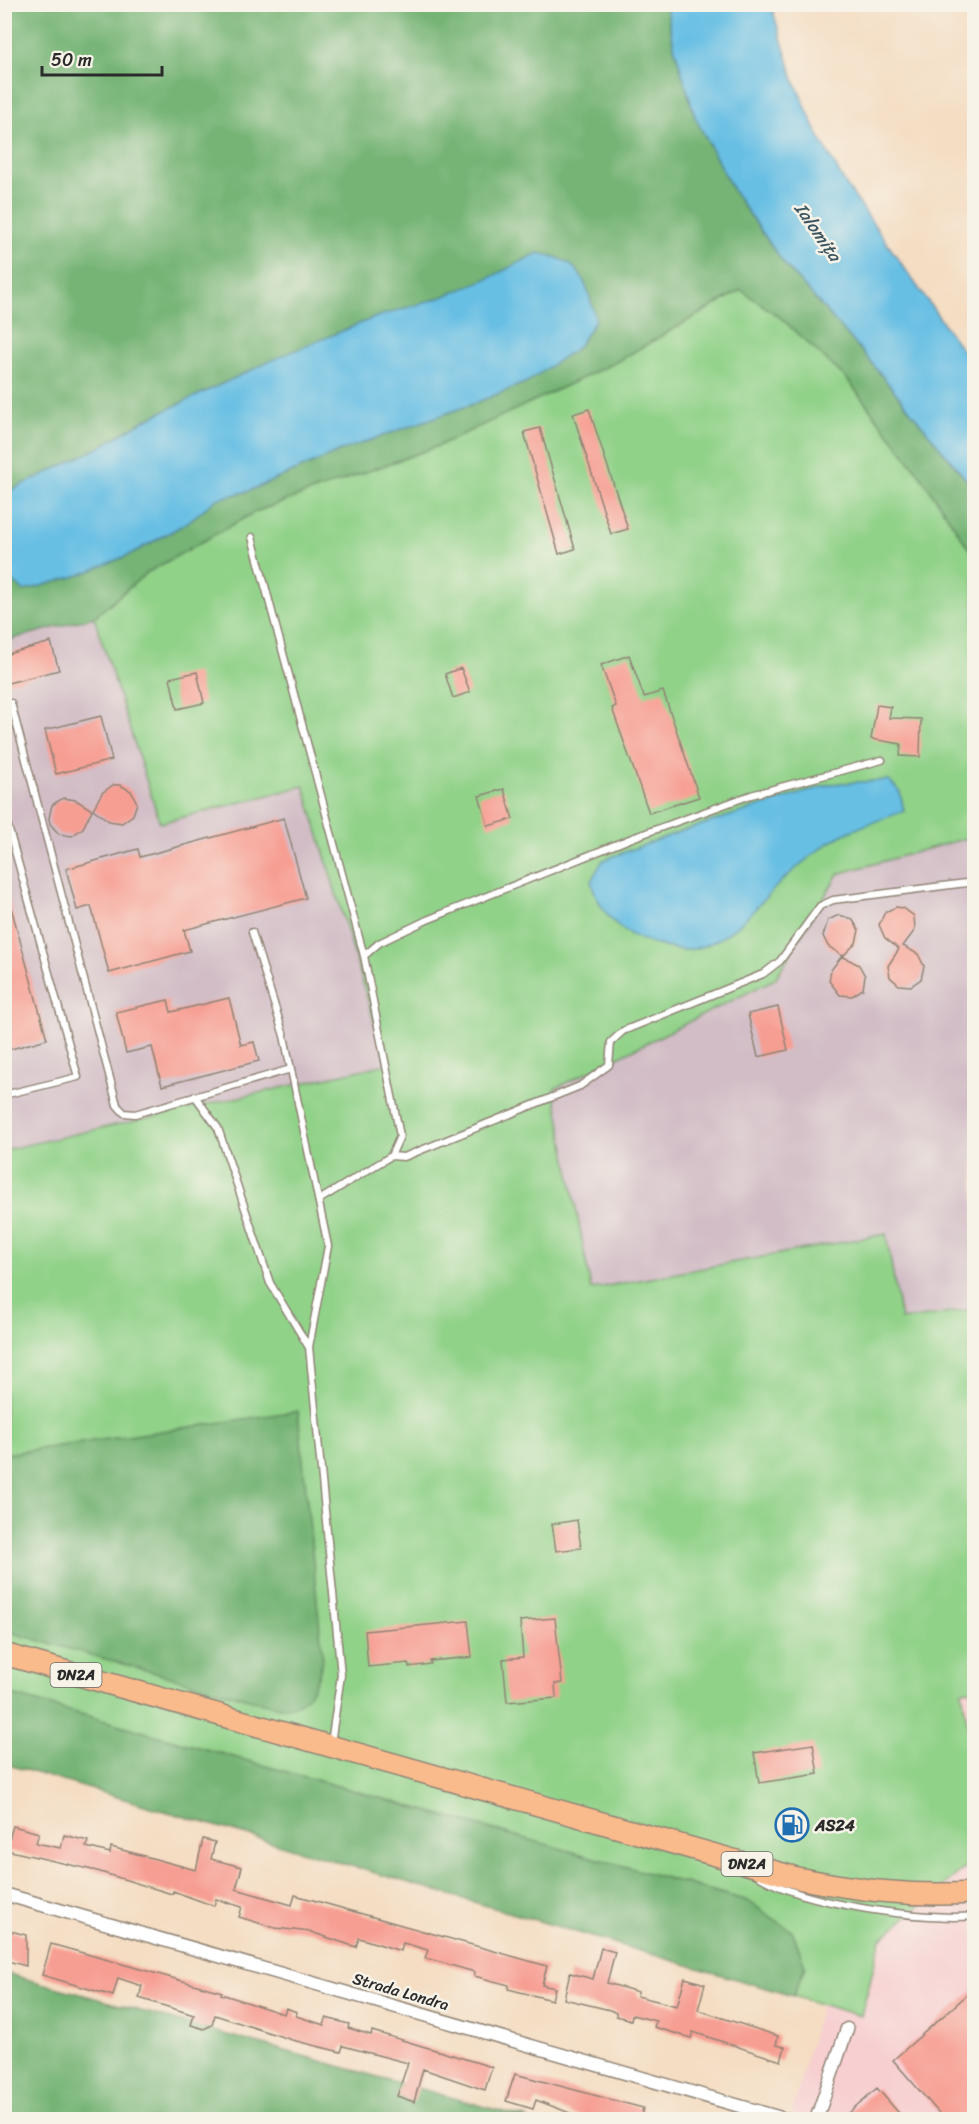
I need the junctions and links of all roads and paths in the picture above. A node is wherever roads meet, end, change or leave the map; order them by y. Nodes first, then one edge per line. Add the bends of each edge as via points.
1 (252, 537) dead end
2 (10, 703) dead end
3 (882, 760) dead end
4 (4, 812) edge
5 (975, 882) edge
6 (252, 932) dead end
7 (364, 956) junction
8 (291, 1069) junction
9 (4, 1095) edge
10 (195, 1096) junction
11 (391, 1156) junction
12 (319, 1200) junction
13 (309, 1347) junction
14 (4, 1654) edge
15 (331, 1747) junction
16 (737, 1862) junction
17 (963, 1891) edge
18 (4, 1894) edge
19 (975, 1916) edge
20 (847, 2029) dead end
21 (788, 2120) edge
22 (816, 2120) edge

1 - 7 lane
2 - 10 lane via 112,1095 124,1113 135,1114
3 - 7 lane via 751,795 632,838 428,920 379,943
4 - 9 lane via 78,1077
5 - 11 lane via 833,900 820,906 780,961 763,974 623,1031 611,1042 609,1065 580,1086 404,1157
6 - 8 lane
7 - 11 lane via 400,1136
8 - 10 lane
8 - 12 lane
10 - 13 lane via 218,1128 270,1283
11 - 12 lane
12 - 13 lane via 328,1246
13 - 15 lane via 341,1675
14 - 15 highway, DN2A
15 - 16 highway, DN2A
16 - 17 highway, DN2A via 855,1889 916,1895
16 - 19 lane via 775,1886 815,1898 932,1918
18 - 21 street, Strada Londra
20 - 22 street

